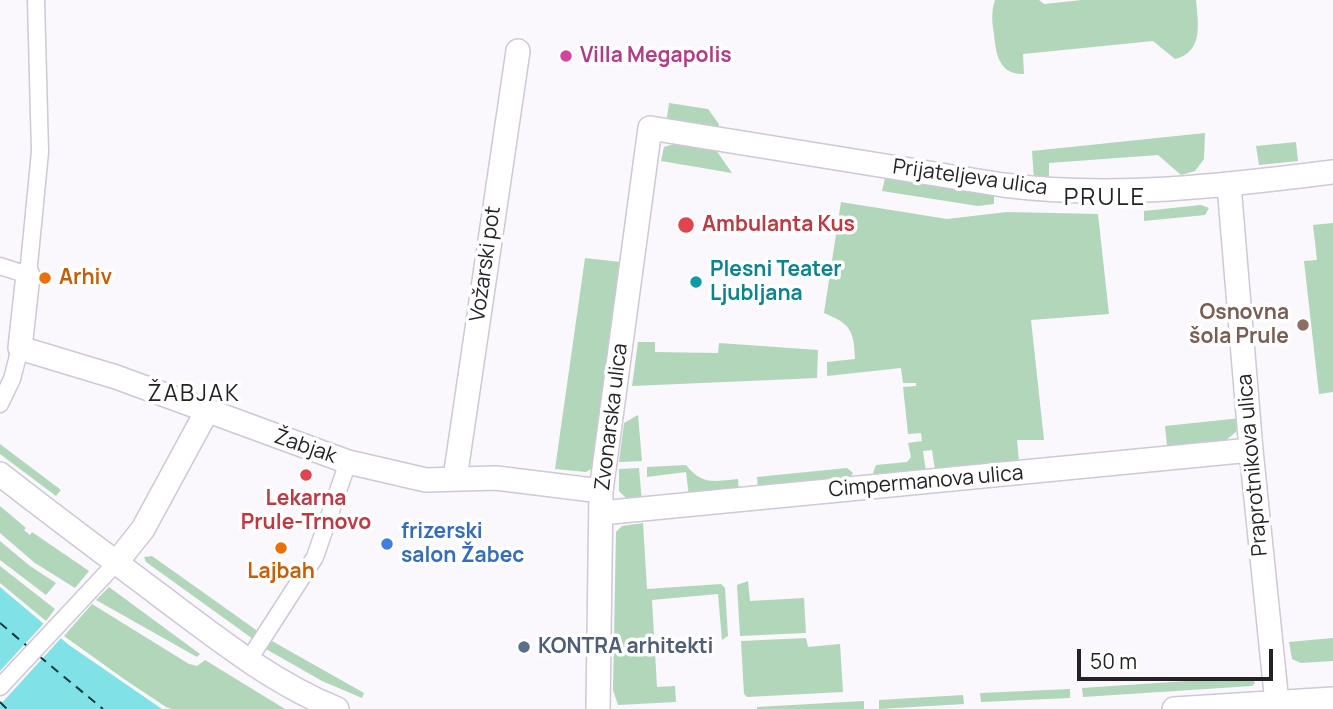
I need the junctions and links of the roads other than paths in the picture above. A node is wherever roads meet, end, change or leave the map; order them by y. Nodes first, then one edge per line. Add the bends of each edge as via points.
1 (36, 0) edge
2 (518, 51) dead end
3 (650, 128) joint
4 (1333, 172) edge
5 (1229, 185) junction
6 (0, 266) edge
7 (28, 275) junction
8 (20, 348) junction
9 (0, 404) edge
10 (207, 411) junction
11 (1251, 450) junction
12 (348, 462) junction
13 (0, 474) edge
14 (455, 478) junction
15 (601, 502) junction
16 (116, 563) junction
17 (248, 661) junction
18 (0, 687) edge
19 (1333, 699) edge
20 (1278, 703) junction
21 (337, 709) edge
22 (598, 709) edge
23 (1174, 709) edge

1 - 7 street via 40,152
2 - 14 street, Vožarski pot
3 - 5 street, Prijateljeva ulica via 1024,187 1136,191
3 - 15 street, Zvonarska ulica
4 - 5 street, Prijateljeva ulica
5 - 11 street, Praprotnikova ulica
6 - 7 street
7 - 8 street
8 - 9 street
8 - 10 street, Žabjak
10 - 12 street, Žabjak
10 - 16 street via 143,529
11 - 15 street, Cimpermanova ulica
11 - 20 street, Praprotnikova ulica
12 - 14 street, Žabjak via 426,480
12 - 17 street via 315,557
13 - 16 street
14 - 15 street, Žabjak via 496,478
15 - 22 street, Zvonarska ulica
16 - 17 street
16 - 18 street
17 - 21 street
19 - 20 street
20 - 23 street

